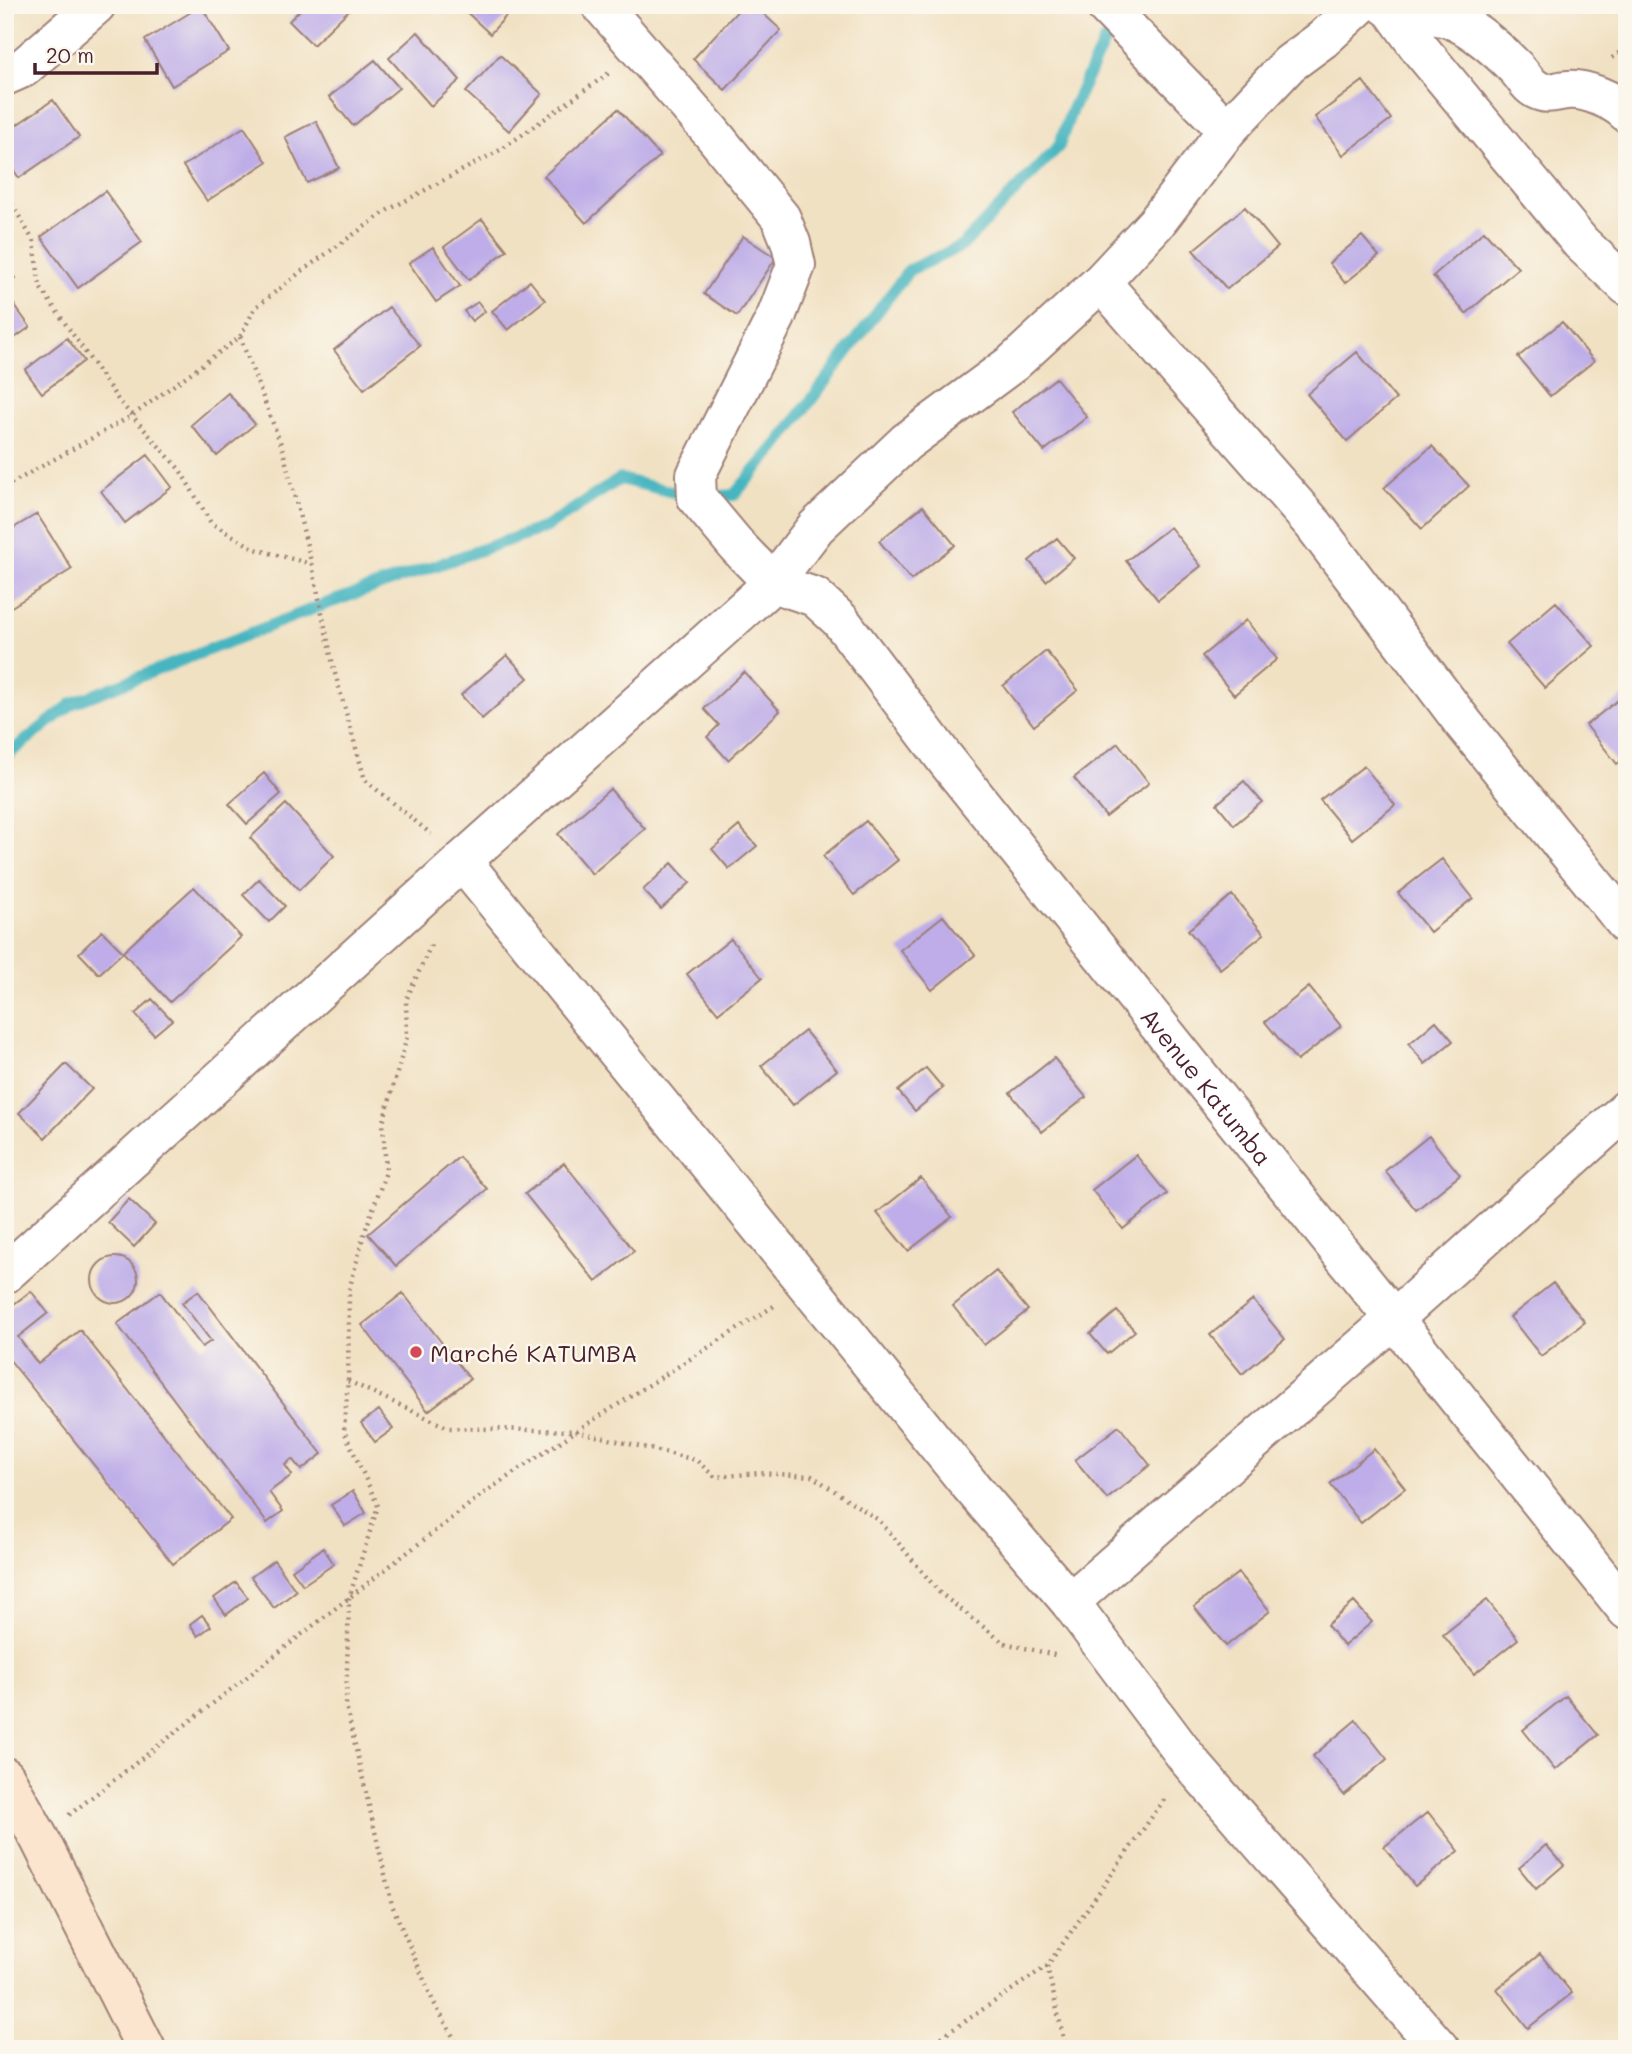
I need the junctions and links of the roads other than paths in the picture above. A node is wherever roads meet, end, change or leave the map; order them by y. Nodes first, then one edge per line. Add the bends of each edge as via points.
1 (96, 5) edge
2 (601, 5) edge
3 (1105, 5) edge
4 (1379, 7) edge
5 (5, 76) edge
6 (1627, 113) edge
7 (1227, 130) junction
8 (1101, 282) junction
9 (1627, 286) edge
10 (774, 583) junction
11 (462, 860) junction
12 (1627, 925) edge
13 (1627, 1109) edge
14 (5, 1275) edge
15 (1395, 1318) junction
16 (1070, 1602) junction
17 (1627, 1610) edge
18 (5, 1777) edge
19 (146, 2049) edge
20 (1440, 2049) edge

1 - 5 street via 23,68
2 - 10 street via 781,218 791,243 796,265 776,317 696,475 698,498
3 - 7 street
4 - 6 street via 1450,19 1486,42 1543,93 1569,89 1592,94
4 - 7 street via 1289,64
4 - 9 street via 1421,50 1581,243
7 - 8 street via 1156,223
8 - 10 street via 1013,363 906,442 816,527
8 - 12 street via 1314,525 1464,724
10 - 11 street
10 - 15 street, Avenue Katumba via 815,597 840,620 946,760
11 - 14 street
11 - 16 street
13 - 15 street
15 - 16 street
15 - 17 street, Avenue Katumba
16 - 20 street via 1190,1762
18 - 19 street

